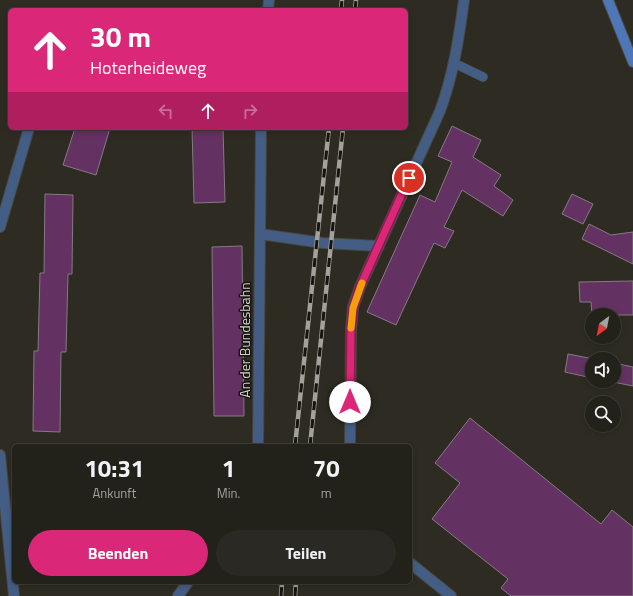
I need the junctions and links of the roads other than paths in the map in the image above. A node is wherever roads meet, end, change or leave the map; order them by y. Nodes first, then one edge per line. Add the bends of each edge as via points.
1 (464, 0) edge
2 (608, 0) edge
3 (633, 62) edge
4 (454, 63) junction
5 (483, 77) dead end
6 (28, 130) edge
7 (261, 130) edge
8 (0, 227) edge
9 (260, 234) junction
10 (379, 246) junction
11 (258, 444) edge
12 (350, 444) edge
13 (0, 455) edge
14 (412, 565) edge
15 (12, 576) edge
16 (13, 584) edge
17 (187, 584) edge
18 (14, 596) edge
19 (178, 596) edge
20 (451, 596) edge

1 - 4 street
2 - 3 main road
4 - 5 lane
4 - 10 street via 440,111
6 - 8 street
7 - 9 street, An der Bundesbahn
9 - 10 street via 323,243
9 - 11 street, An der Bundesbahn
10 - 12 street via 353,308
13 - 15 street
14 - 20 street
16 - 18 street
17 - 19 street

